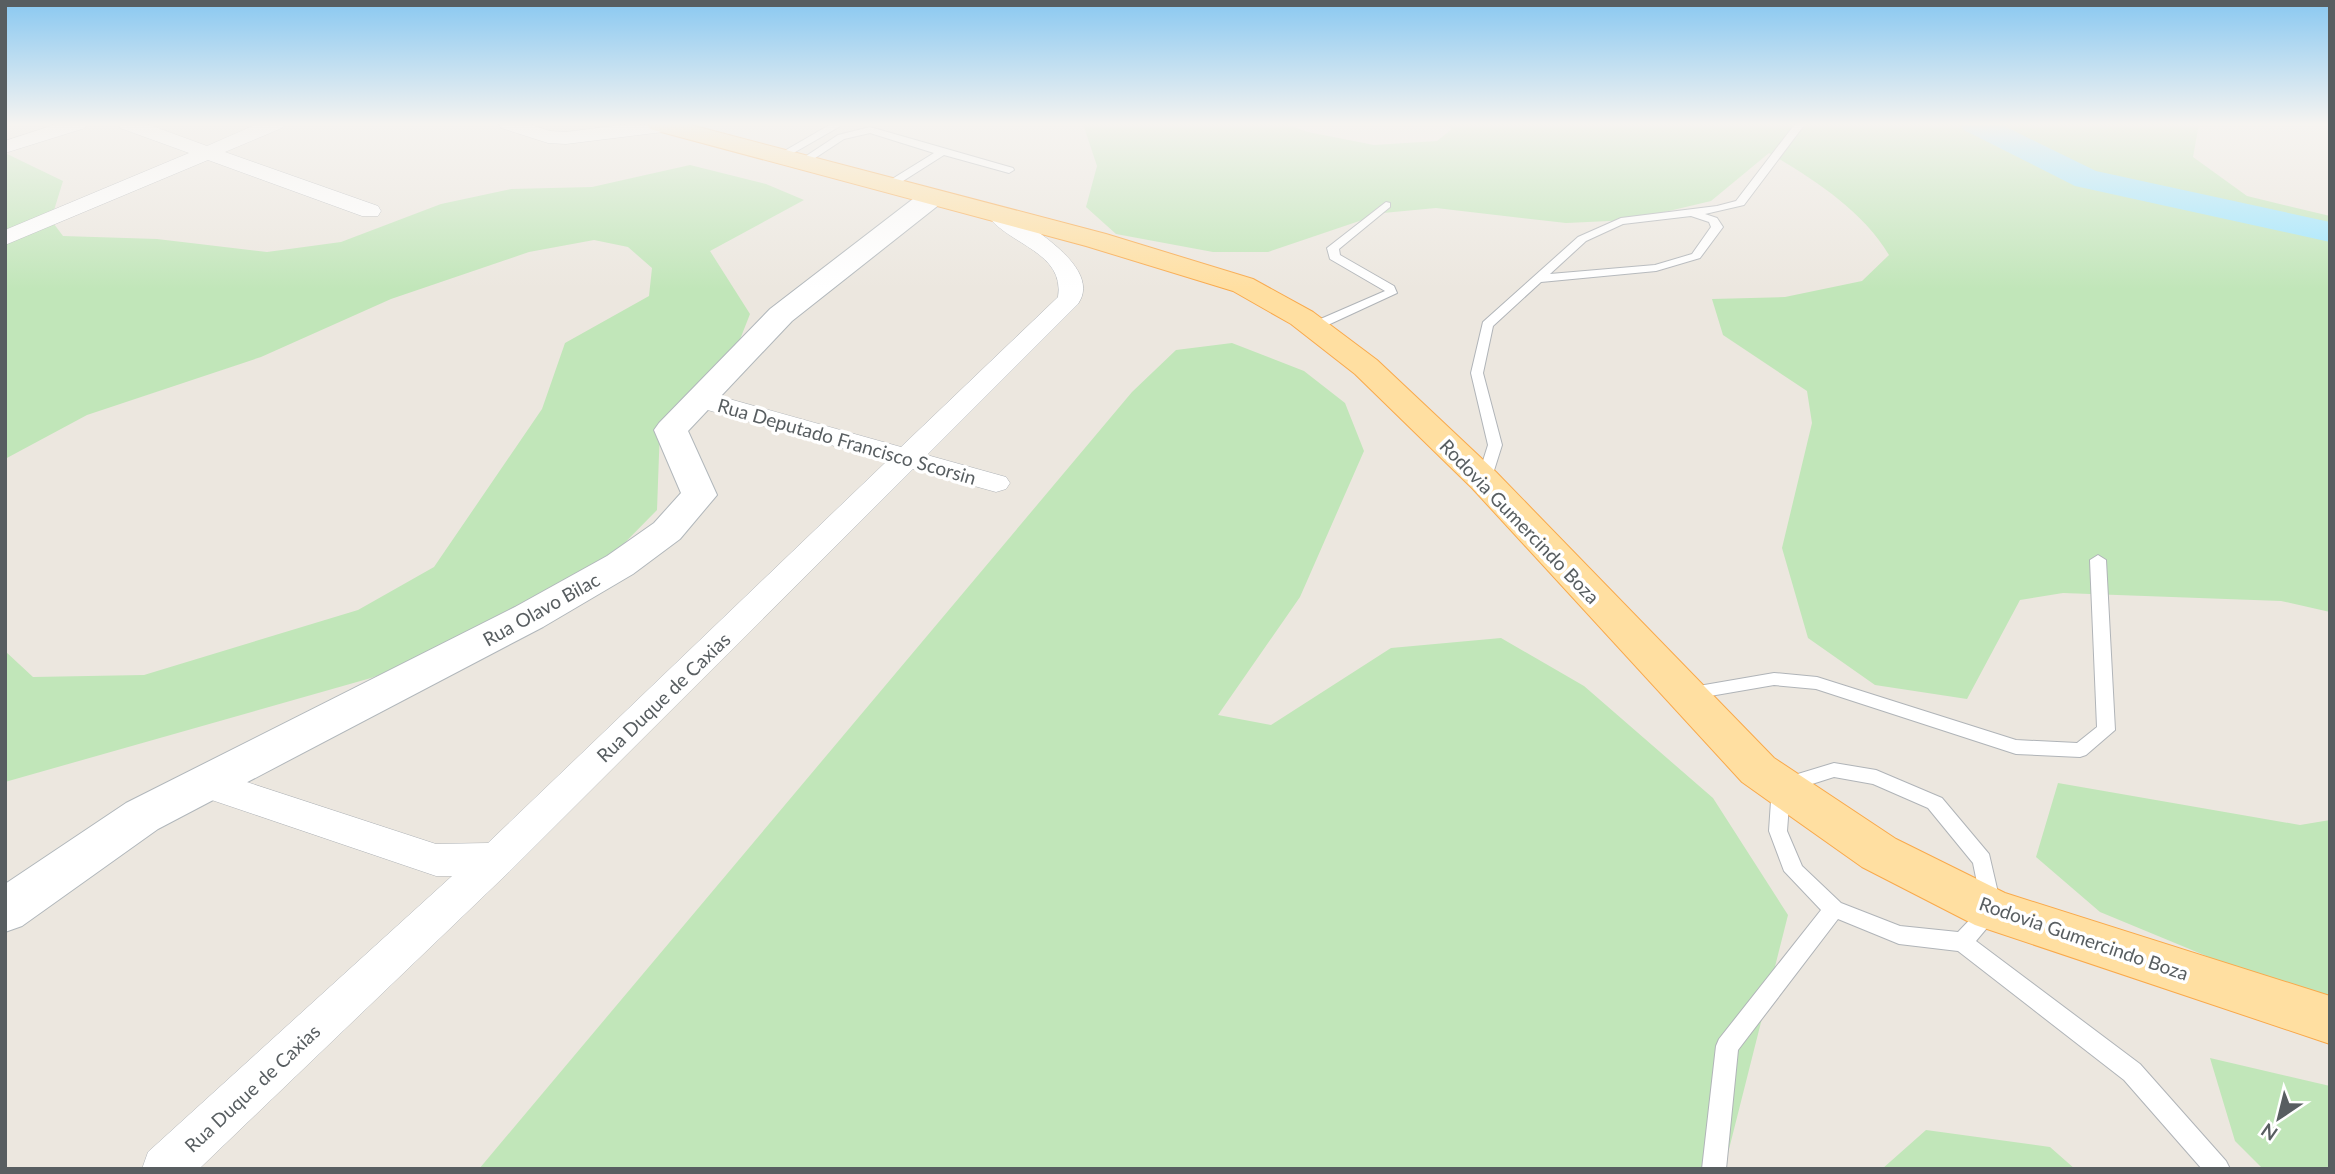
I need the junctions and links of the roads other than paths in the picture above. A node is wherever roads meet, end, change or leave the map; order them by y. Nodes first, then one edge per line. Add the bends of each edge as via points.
1 (145, 179) edge
2 (282, 179) edge
3 (859, 179) edge
4 (901, 179) edge
5 (1758, 179) edge
6 (888, 187) junction
7 (931, 198) junction
8 (1387, 205) dead end
9 (370, 211) dead end
10 (1693, 213) junction
11 (999, 216) junction
12 (5, 238) edge
13 (1539, 279) junction
14 (1313, 327) junction
15 (699, 399) junction
16 (907, 460) junction
17 (1484, 480) junction
18 (996, 483) dead end
19 (2098, 561) dead end
20 (1684, 695) junction
21 (204, 783) junction
22 (1781, 786) junction
23 (497, 859) junction
24 (1833, 909) junction
25 (5, 911) edge
26 (1977, 926) junction
27 (2330, 1020) edge
28 (165, 1169) edge
29 (1714, 1169) edge
30 (2218, 1169) edge

1 - 12 street
2 - 9 street
3 - 6 main road, Rodovia Gumercindo Boza
4 - 6 lane
5 - 10 lane via 1740,203
6 - 7 main road, Rodovia Gumercindo Boza
7 - 11 main road, Rodovia Gumercindo Boza
7 - 15 street, Rua Olavo Bilac via 782,316
8 - 14 lane via 1332,252 1391,293
10 - 13 lane via 1621,221 1582,239
10 - 13 lane via 1713,220 1717,227 1696,256 1656,268
11 - 14 main road, Rodovia Gumercindo Boza via 1244,285
11 - 16 street, Rua Duque de Caxias via 1065,268 1071,282 1070,299
13 - 17 lane via 1487,326 1477,373 1495,445
14 - 17 main road, Rodovia Gumercindo Boza via 1366,367
15 - 16 street, Rua Deputado Francisco Scorsin
15 - 21 street, Rua Olavo Bilac via 671,430 698,495 667,531 620,565 530,617
16 - 18 street, Rua Deputado Francisco Scorsin
16 - 23 street, Rua Duque de Caxias
17 - 20 main road, Rodovia Gumercindo Boza
19 - 20 lane via 2106,730 2080,750 2016,747 1816,683 1774,678
20 - 22 main road, Rodovia Gumercindo Boza via 1758,770
21 - 23 street via 436,860
21 - 25 street, Rua Olavo Bilac via 142,816
22 - 24 lane via 1778,831 1794,871
22 - 26 main road, Rodovia Gumercindo Boza
22 - 26 lane via 1835,770 1876,778 1935,803 1982,860
23 - 28 street, Rua Duque de Caxias
24 - 26 lane via 1899,935
24 - 29 lane via 1727,1046
26 - 27 main road, Rodovia Gumercindo Boza
26 - 30 lane via 2132,1072

